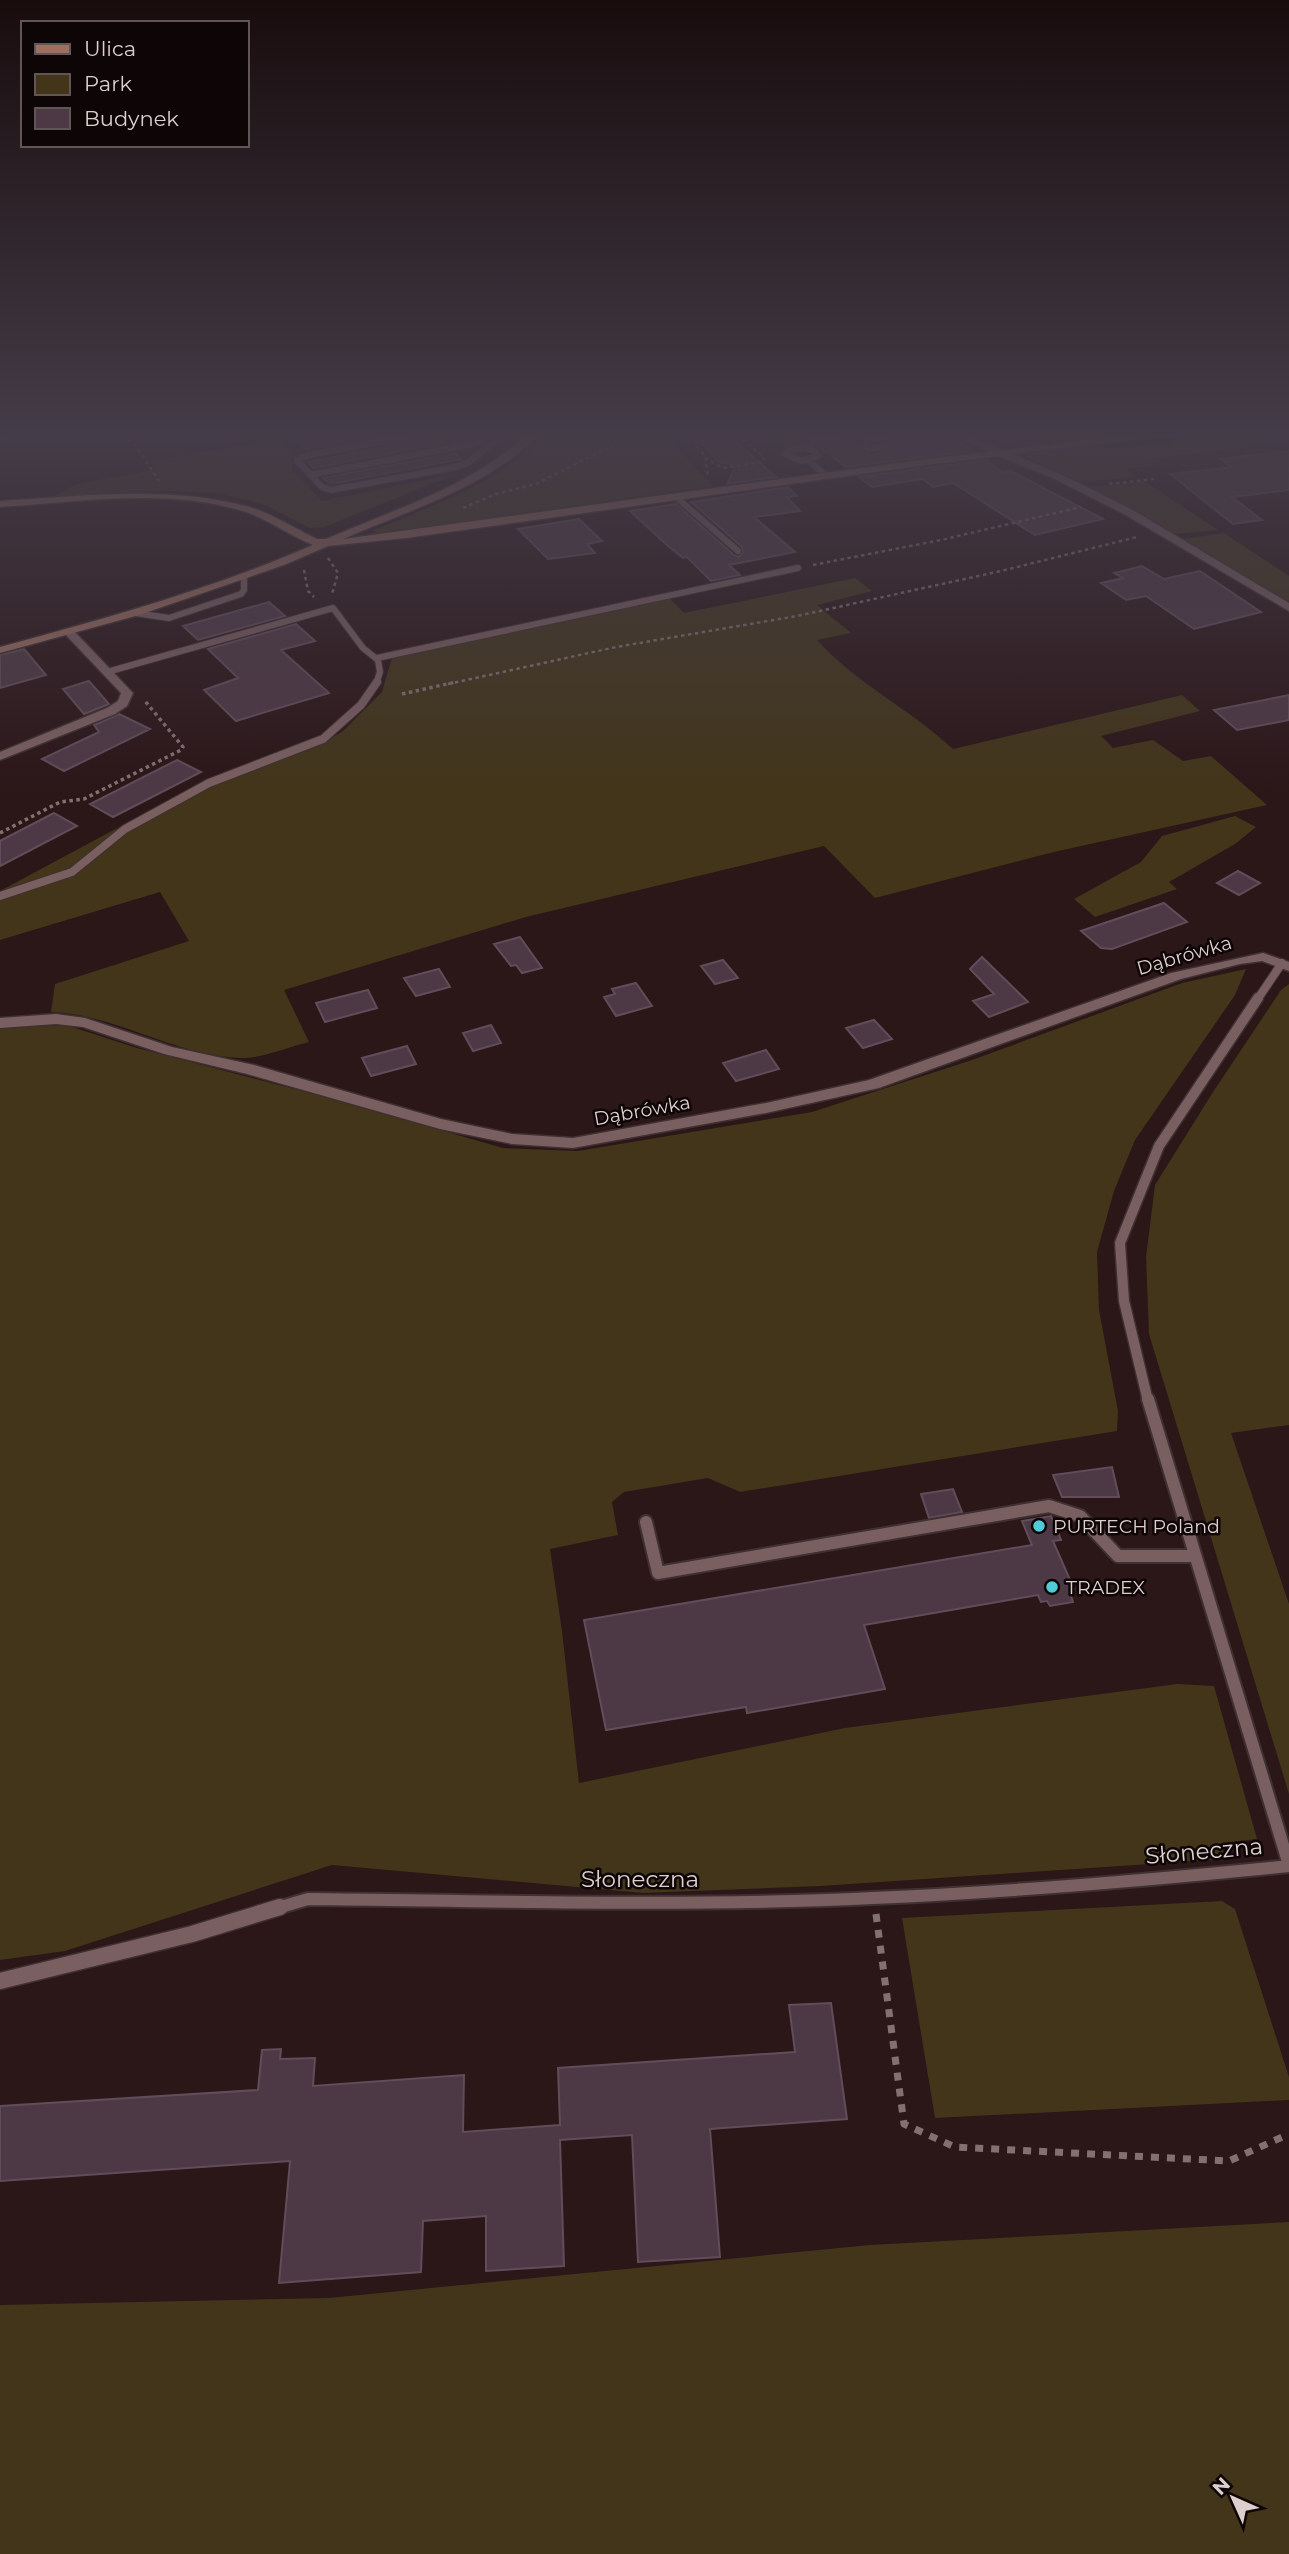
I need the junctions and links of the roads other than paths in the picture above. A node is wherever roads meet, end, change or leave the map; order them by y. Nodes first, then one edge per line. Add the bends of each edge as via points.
1 (313, 553) edge
2 (1197, 553) edge
3 (798, 568) road end
4 (1289, 608) edge
5 (69, 632) junction
6 (0, 650) edge
7 (377, 659) junction
8 (107, 672) junction
9 (0, 756) edge
10 (0, 888) edge
11 (13, 891) junction
12 (0, 896) edge
13 (1287, 961) edge
14 (0, 1023) edge
15 (646, 1522) dead end
16 (1194, 1556) junction
17 (1289, 1865) edge
18 (0, 1981) edge

1 - 5 street
2 - 4 street
3 - 7 lane
5 - 6 street
5 - 8 street
7 - 8 lane via 333,608
7 - 11 lane via 379,680 372,692 323,739 209,783 125,829 72,872
8 - 9 street via 127,693 118,706
10 - 11 lane
11 - 12 lane
13 - 14 street, Dąbrówka via 1240,960 1176,976 873,1084 573,1143 512,1139 440,1124 169,1051 85,1023 56,1019
13 - 16 lane via 1159,1146 1120,1243 1124,1301 1138,1364
15 - 16 lane via 659,1573 1049,1506 1080,1516 1118,1556
16 - 17 lane
17 - 18 lane, Słoneczna via 873,1898 637,1903 308,1899 192,1934

